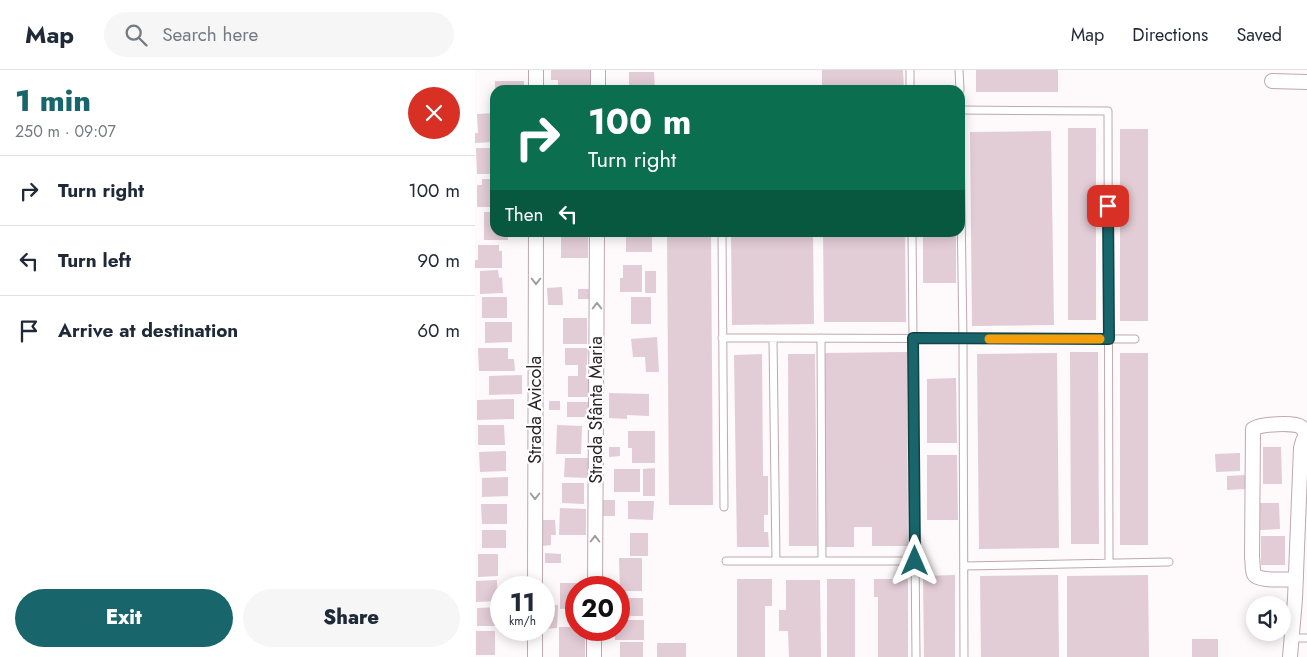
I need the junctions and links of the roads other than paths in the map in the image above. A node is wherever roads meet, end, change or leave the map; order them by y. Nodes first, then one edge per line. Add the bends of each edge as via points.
1 (536, 70) edge
2 (598, 70) edge
3 (910, 70) edge
4 (959, 70) edge
5 (1272, 81) dead end
6 (1307, 82) edge
7 (536, 85) edge
8 (598, 85) edge
9 (910, 85) edge
10 (959, 85) edge
11 (965, 110) edge
12 (536, 237) edge
13 (597, 237) edge
14 (721, 237) edge
15 (911, 237) edge
16 (961, 237) edge
17 (722, 338) junction
18 (821, 338) junction
19 (913, 338) junction
20 (773, 339) junction
21 (963, 339) junction
22 (1109, 339) junction
23 (1135, 339) dead end
24 (1307, 433) edge
25 (724, 508) dead end
26 (726, 561) dead end
27 (776, 561) junction
28 (821, 561) junction
29 (915, 561) junction
30 (1169, 562) dead end
31 (1109, 563) junction
32 (964, 566) junction
33 (535, 576) edge
34 (595, 576) edge
35 (1296, 579) junction
36 (1300, 638) edge
37 (535, 641) edge
38 (594, 641) edge
39 (535, 657) edge
40 (594, 657) edge
41 (915, 657) edge
42 (964, 657) edge
43 (1290, 657) edge

1 - 7 street
2 - 8 street
3 - 9 lane
4 - 10 lane
5 - 6 street
11 - 22 lane via 1108,111
12 -> 33 street, Strada Avicola
34 -> 13 street, Strada Sfânta Maria
14 - 17 lane
15 - 19 lane
16 - 21 lane
17 - 20 lane
17 - 25 lane
18 - 19 lane
18 - 20 lane
18 - 28 lane
19 - 21 lane
19 - 29 lane
20 - 27 lane
21 - 22 lane
21 - 32 lane
22 - 23 lane
22 - 31 lane
24 - 35 street via 1301,448
24 - 35 street via 1301,427 1278,425 1259,425 1253,429 1254,574 1263,579
26 - 27 lane
27 - 28 lane
28 - 29 lane
29 - 41 lane
30 - 31 lane
31 - 32 lane
32 - 42 lane
35 - 36 street
36 - 43 street
37 - 39 street
38 - 40 street

